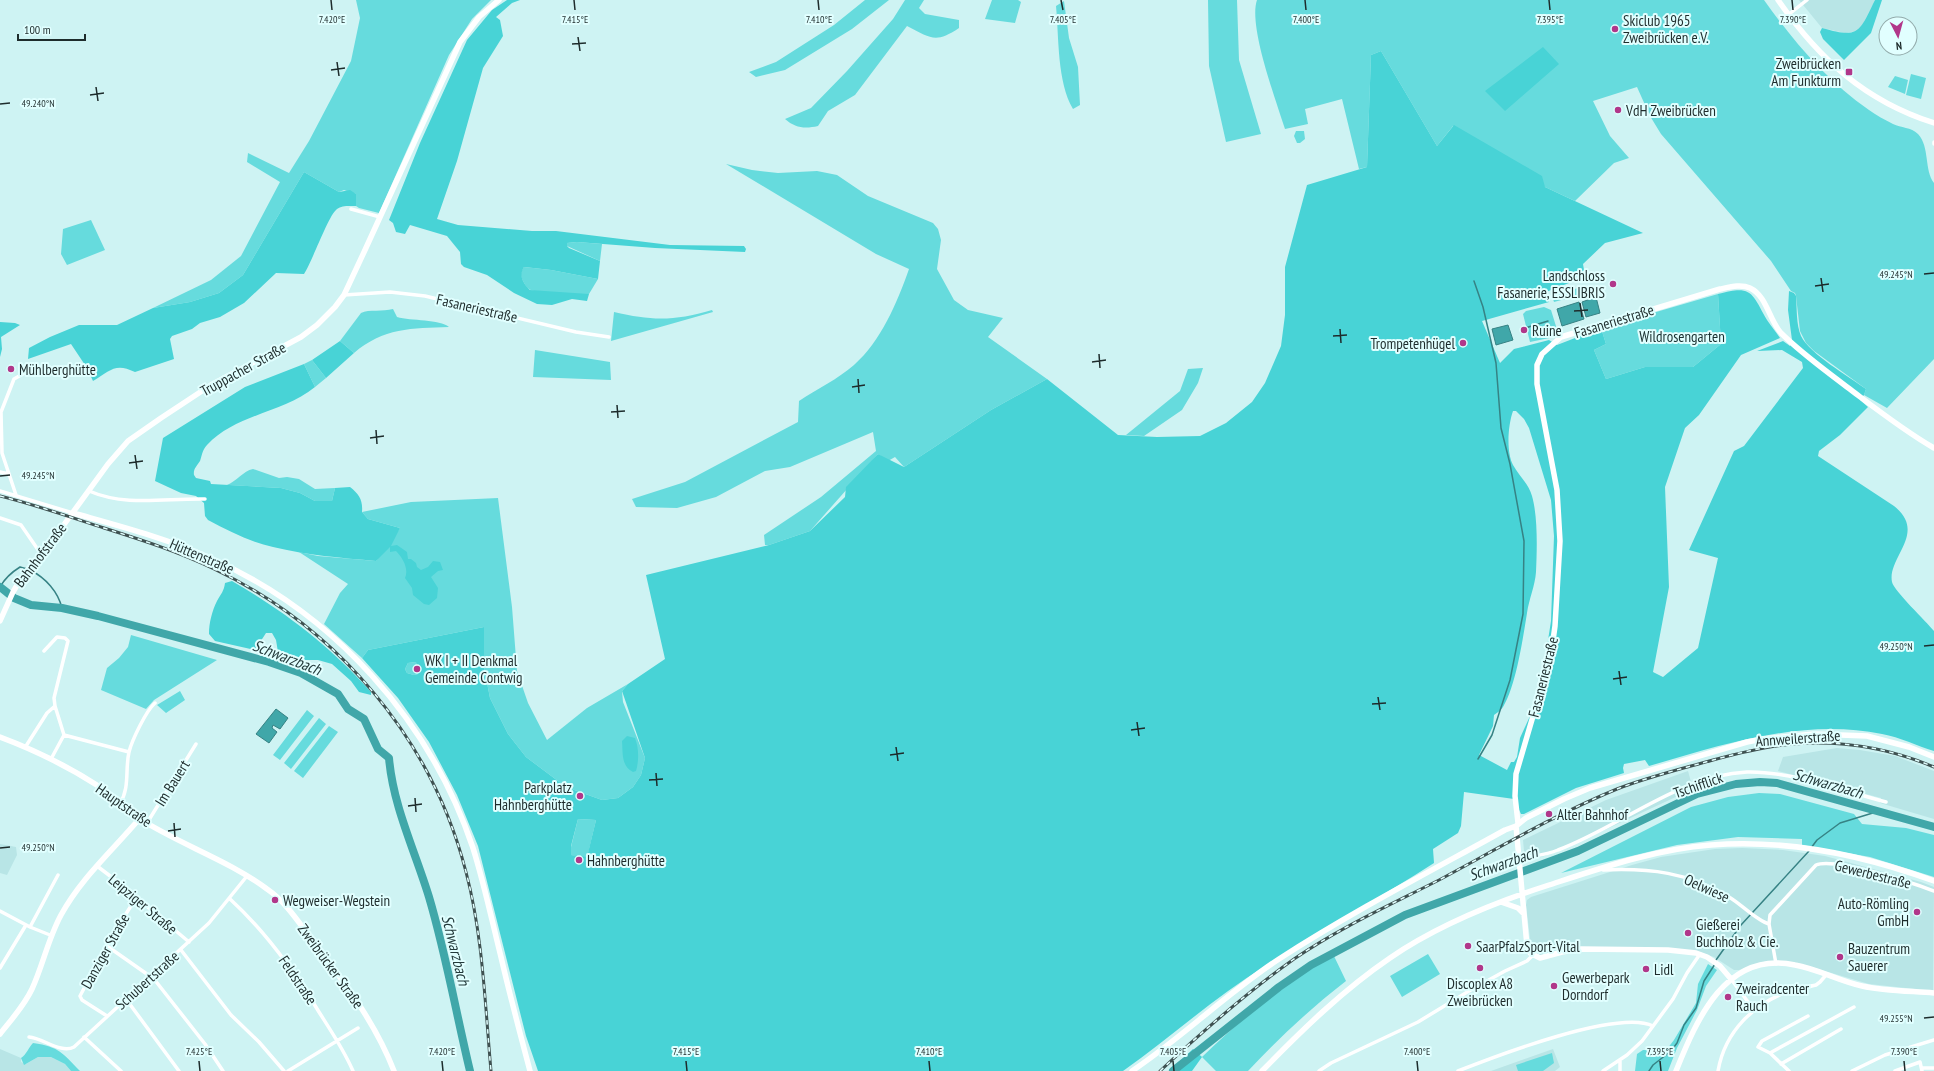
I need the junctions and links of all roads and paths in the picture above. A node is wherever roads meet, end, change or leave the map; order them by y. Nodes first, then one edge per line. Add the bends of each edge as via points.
1 (499, 0) edge
2 (1778, 0) edge
3 (1807, 0) edge
4 (1788, 15) junction
5 (1934, 123) edge
6 (351, 209) dead end
7 (380, 218) junction
8 (344, 295) junction
9 (609, 337) dead end
10 (33, 368) dead end
11 (1934, 448) edge
12 (0, 472) edge
13 (9, 474) junction
14 (0, 491) edge
15 (89, 491) junction
16 (16, 495) junction
17 (206, 499) dead end
18 (73, 513) junction
19 (0, 518) edge
20 (41, 554) junction
21 (0, 621) edge
22 (44, 650) dead end
23 (155, 703) dead end
24 (55, 706) junction
25 (64, 735) junction
26 (0, 737) edge
27 (196, 744) dead end
28 (26, 746) junction
29 (129, 752) junction
30 (1934, 757) edge
31 (51, 759) junction
32 (1886, 802) dead end
33 (120, 803) junction
34 (140, 818) junction
35 (147, 823) junction
36 (1517, 824) junction
37 (1520, 861) junction
38 (97, 866) junction
39 (1597, 870) junction
40 (58, 875) dead end
41 (248, 876) junction
42 (1934, 881) edge
43 (1934, 891) edge
44 (1523, 894) junction
45 (136, 898) junction
46 (230, 899) junction
47 (1500, 902) junction
48 (0, 911) edge
49 (1524, 914) junction
50 (1770, 924) junction
51 (28, 926) junction
52 (50, 935) junction
53 (188, 942) junction
54 (107, 946) junction
55 (181, 950) junction
56 (1700, 954) junction
57 (1532, 956) junction
58 (0, 957) edge
59 (5, 960) junction
60 (1776, 964) junction
61 (0, 968) edge
62 (1826, 974) junction
63 (151, 977) junction
64 (1731, 979) junction
65 (1934, 993) edge
66 (126, 999) junction
67 (1854, 1007) dead end
68 (1754, 1010) junction
69 (107, 1016) junction
70 (1808, 1016) dead end
71 (1653, 1026) junction
72 (358, 1028) dead end
73 (1841, 1029) dead end
74 (0, 1034) edge
75 (29, 1037) dead end
76 (84, 1037) junction
77 (1934, 1040) edge
78 (337, 1041) junction
79 (1770, 1053) junction
80 (1620, 1060) junction
81 (1780, 1064) junction
82 (1934, 1068) edge
83 (1922, 1070) edge
84 (121, 1071) edge
85 (179, 1071) edge
86 (223, 1071) edge
87 (284, 1071) edge
88 (288, 1071) edge
89 (353, 1071) edge
90 (394, 1071) edge
91 (530, 1071) edge
92 (1132, 1071) edge
93 (1262, 1071) edge
94 (1319, 1071) edge
95 (1458, 1071) edge
96 (1604, 1071) edge
97 (1620, 1071) edge
98 (1676, 1071) edge
99 (1718, 1071) edge
100 (1789, 1071) edge
101 (1852, 1071) edge
102 (1895, 1071) edge

1 - 7 street, Truppacher Straße via 479,17 460,42
2 - 4 street
3 - 4 street
4 - 5 street via 1817,50 1854,84 1898,109
6 - 7 street
7 - 8 street, Truppacher Straße
8 - 9 street, Fasaneriestraße via 390,292 425,296 576,332
8 - 15 street, Truppacher Straße via 323,320 301,337 211,385 136,435 114,456
10 - 13 street via 14,379 1,412 2,453
11 - 36 street, Fasaneriestraße via 1870,404 1798,348 1776,327 1760,297 1750,288 1720,289 1604,323 1553,343 1539,359 1535,374 1559,508 1560,541 1555,626 1547,671 1516,774
12 - 13 street
13 - 16 street
14 - 16 street
15 - 17 street via 133,501
15 - 18 street, Truppacher Straße
16 - 18 street
18 - 20 street, Bahnhofstraße
18 - 91 street, Hüttenstraße via 176,544 209,557 256,581 319,625 360,662 393,699 428,751 467,831 480,872
19 - 20 street via 21,525
20 - 21 street, Bahnhofstraße via 20,580
22 - 24 street via 58,637 68,641 54,695
23 - 29 street via 147,713
24 - 25 street
24 - 28 street via 47,713
25 - 29 street
25 - 31 street
26 - 28 street, Hauptstraße
27 - 35 street, Im Bauert
28 - 31 street, Hauptstraße
29 - 33 street via 126,784
30 - 36 street, Annweilerstraße via 1902,744 1867,736 1785,736 1747,742 1564,798
31 - 33 street, Hauptstraße via 97,785
32 - 37 street, Tschifflick via 1774,773 1747,772 1714,777 1686,787 1560,849
33 - 34 street, Hauptstraße
34 - 35 street, Hauptstraße
34 - 38 street
35 - 41 street, Hauptstraße
36 - 37 street
36 - 92 street via 1430,870 1278,960
37 - 44 street
38 - 45 street, Leipziger Straße
38 - 52 street via 68,903
39 - 42 street via 1654,855 1710,845 1760,844 1796,847 1861,859 1908,871
39 - 44 street
39 - 50 street, Oelwiese via 1652,870 1682,876 1720,892
40 - 51 street
41 - 46 street, Schubertstraße
41 - 90 street, Zweibrücker Straße via 267,888 287,908 340,976 371,1022
43 - 50 street, Gewerbestraße via 1866,871 1822,862 1812,869 1770,915
44 - 47 street
44 - 49 street
45 - 53 street, Leipziger Straße
45 - 54 street, Danziger Straße
46 - 53 street, Schubertstraße
46 - 78 street, Feldstraße via 290,967
47 - 49 street via 1518,908
47 - 93 street via 1441,928 1391,957 1326,1008
48 - 51 street
49 - 57 street via 1527,946
50 - 60 street
51 - 52 street
51 - 59 street
52 - 74 street via 31,990
53 - 55 street, Schubertstraße
54 - 63 street
54 - 69 street, Danziger Straße via 80,996 82,1000
55 - 63 street, Schubertstraße
55 - 87 street via 231,1015
56 - 57 street via 1668,950 1581,949 1540,958
56 - 64 street via 1720,966
56 - 71 street
57 - 94 street via 1418,1022
58 - 59 street
59 - 61 street
60 - 62 street via 1796,965
60 - 64 street via 1754,967
62 - 65 street via 1873,988
62 - 68 street via 1816,985 1785,992
63 - 66 street, Schubertstraße
63 - 86 street via 205,1044
64 - 68 street
64 - 98 street via 1714,996 1694,1028
66 - 69 street, Schubertstraße
66 - 85 street
67 - 79 street
68 - 99 street via 1742,1021 1729,1040 1720,1059
69 - 76 street, Schubertstraße
70 - 79 street via 1762,1041 1758,1047
71 - 80 street via 1637,1047
71 - 95 street via 1634,1023 1574,1031
72 - 78 street
73 - 81 street
75 - 76 street, Schubertstraße via 68,1049
76 - 84 street
77 - 101 street via 1885,1055
78 - 88 street
78 - 89 street, Feldstraße
79 - 81 street
80 - 96 street
80 - 97 street
81 - 100 street
82 - 83 street
83 - 102 street via 1920,1062

